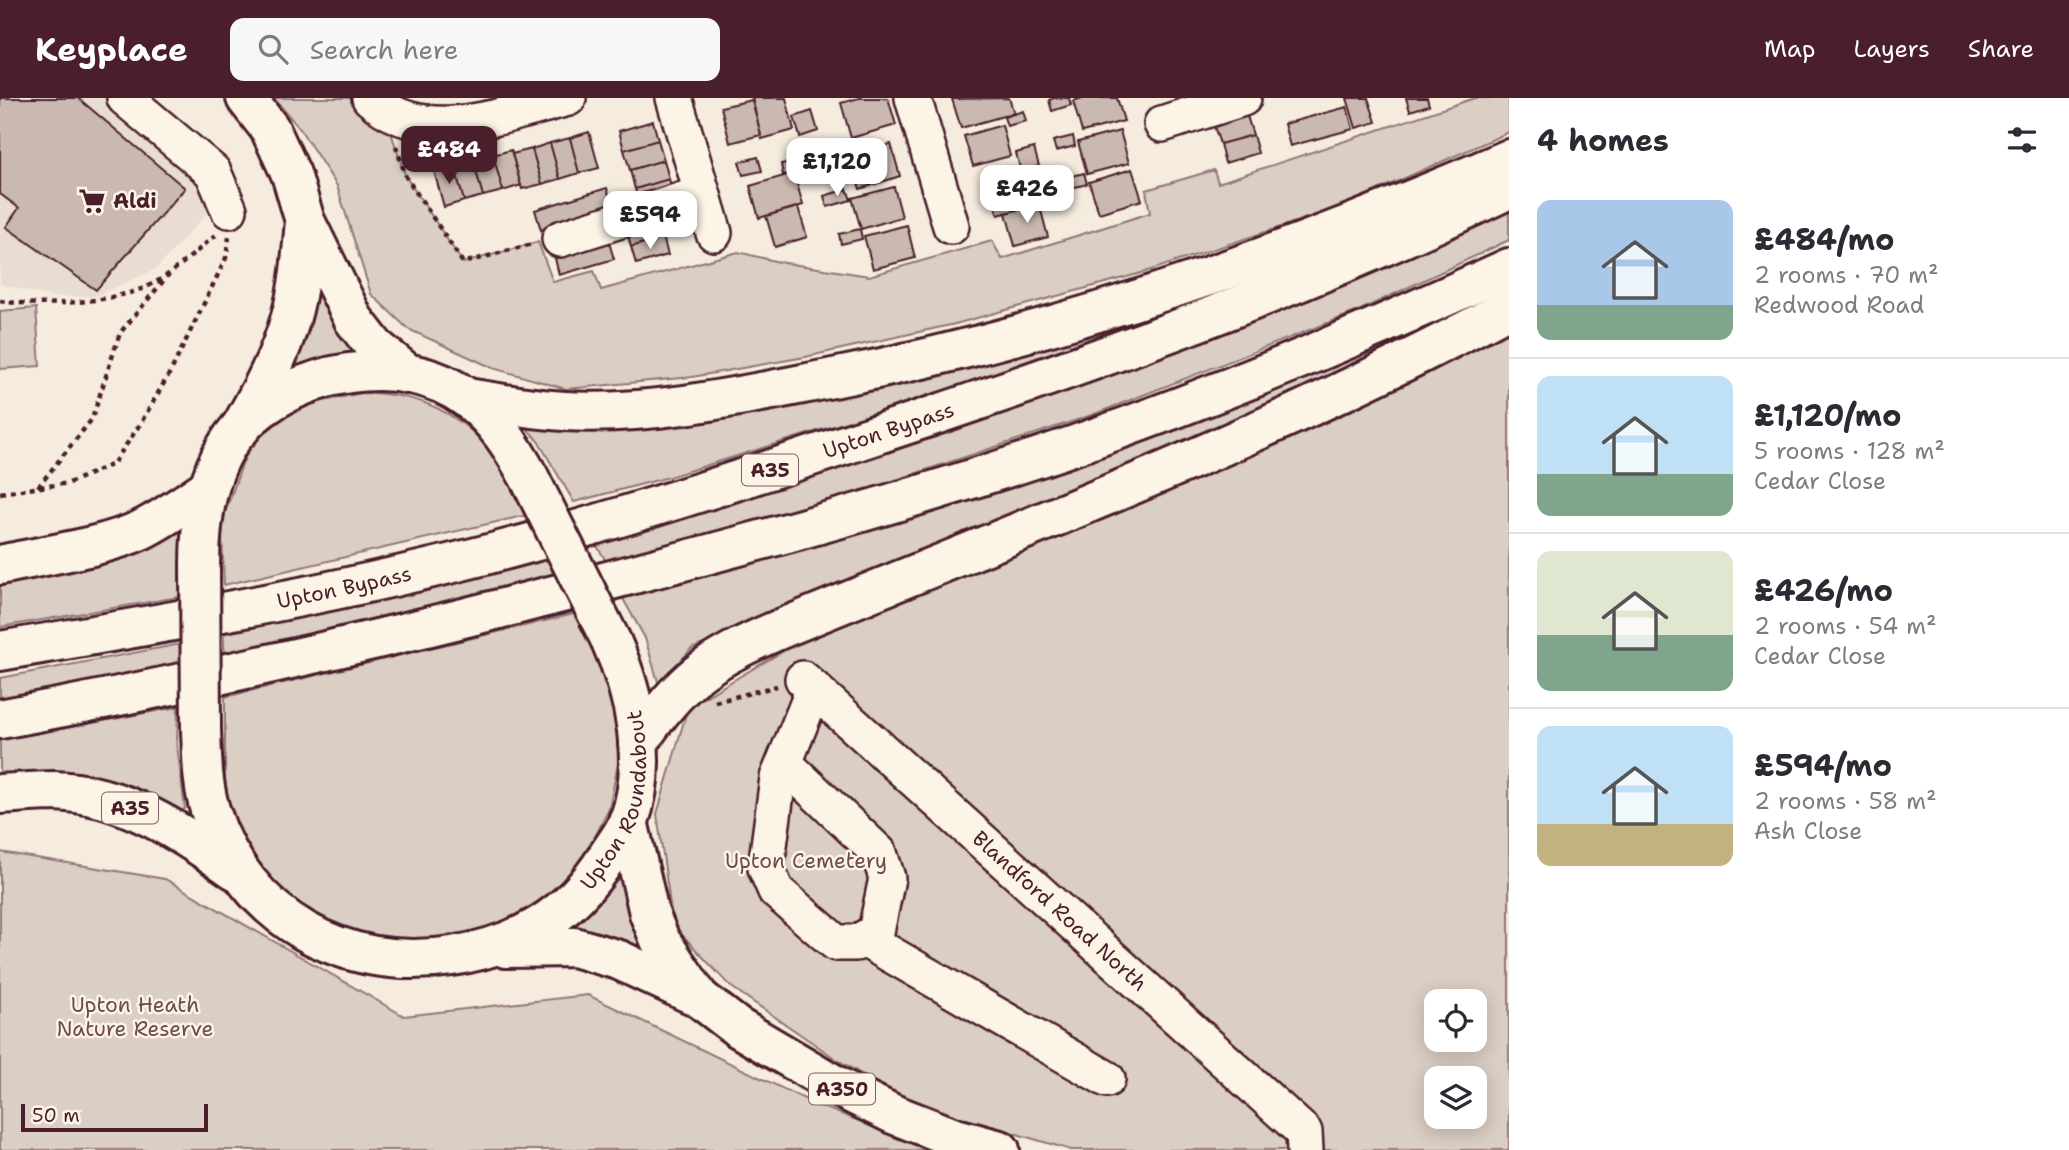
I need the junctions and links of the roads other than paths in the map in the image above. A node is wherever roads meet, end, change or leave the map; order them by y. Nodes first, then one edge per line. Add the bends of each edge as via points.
1 (125, 98) edge
2 (246, 98) edge
3 (568, 98) edge
4 (674, 98) edge
5 (913, 98) edge
6 (1242, 98) edge
7 (377, 105) edge
8 (1161, 121) edge
9 (1509, 159) edge
10 (1509, 189) edge
11 (702, 194) junction
12 (230, 217) road end
13 (305, 221) junction
14 (951, 226) dead end
15 (714, 233) dead end
16 (560, 239) road end
17 (1509, 268) edge
18 (1509, 308) edge
19 (408, 374) junction
20 (467, 398) junction
21 (240, 429) junction
22 (209, 487) junction
23 (0, 565) edge
24 (0, 652) edge
25 (0, 719) edge
26 (638, 743) junction
27 (785, 763) junction
28 (0, 794) edge
29 (628, 821) junction
30 (243, 875) junction
31 (864, 939) junction
32 (493, 948) junction
33 (698, 997) junction
34 (1107, 1079) dead end
35 (1000, 1150) edge
36 (1305, 1150) edge

1 - 12 street via 212,172
2 - 13 main road via 270,128
3 - 7 street via 477,122 430,125
4 - 11 street
5 - 14 street
6 - 8 street
9 - 20 main road via 1191,283 1077,319 885,368 738,396 617,411 566,411
10 - 24 main road, Upton Bypass / A35 via 1215,317 1040,380 685,496 529,543 378,580
11 - 15 street
11 - 16 street
13 - 19 main road via 354,320 375,347
13 - 21 main road via 291,317 269,376
17 - 25 main road via 1216,393 1076,444 871,509 431,628
18 - 26 main road via 1144,481 732,650 683,685
19 - 20 main road, Upton Roundabout
19 - 21 main road, Upton Roundabout via 350,373 310,382 279,398
20 - 26 main road, Upton Roundabout, bridge via 502,432 530,479 611,640 630,690
21 - 22 main road, Upton Roundabout
22 - 23 main road via 140,530
22 - 30 main road, Upton Roundabout, bridge via 200,541 206,792 217,829
26 - 29 main road, Upton Roundabout via 638,775
27 - 31 street via 879,853 887,878 876,932
27 - 31 street via 778,778 766,868 776,891 836,943
27 - 36 street, Blandford Road North via 809,684 1304,1132
28 - 30 main road, A35 via 56,791 118,803 150,816
29 - 32 main road, Upton Roundabout via 590,884 571,902
29 - 33 main road, A350 via 642,890 660,940
30 - 32 main road, Upton Roundabout via 283,916 329,944 353,952 412,960
31 - 34 street
32 - 33 main road, A350 via 574,947 619,960
33 - 35 main road, A350 via 737,1027 842,1089 952,1137

